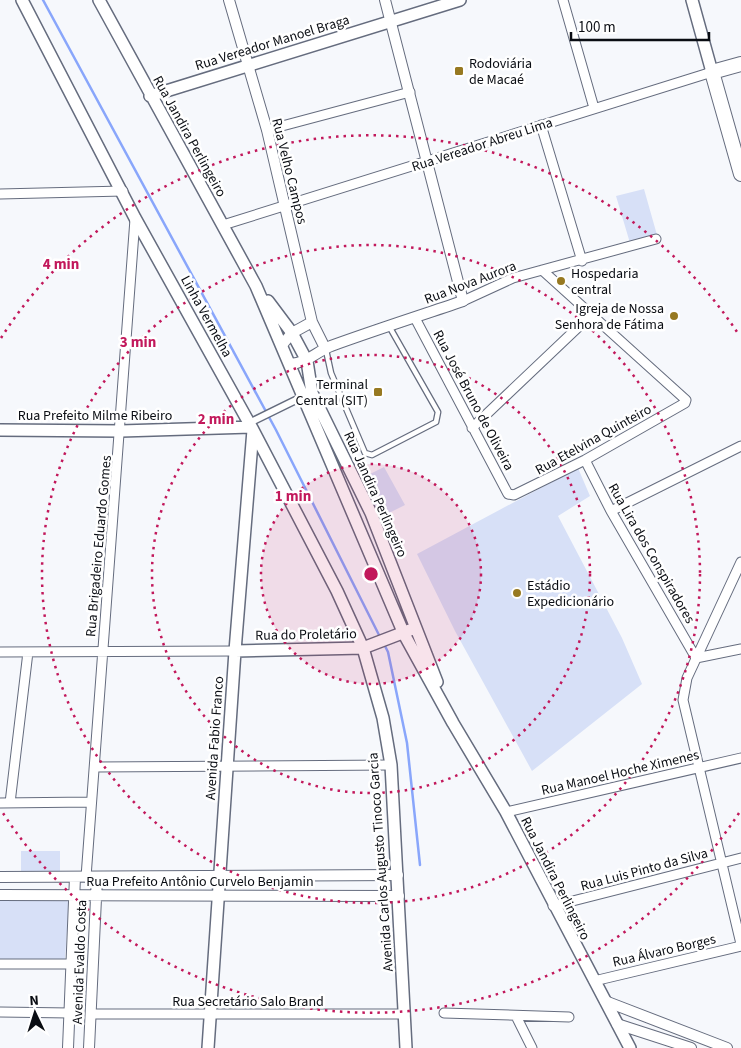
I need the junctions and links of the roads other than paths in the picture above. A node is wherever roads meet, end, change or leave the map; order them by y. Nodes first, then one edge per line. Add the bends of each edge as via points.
1 (22, 0) edge
2 (99, 0) edge
3 (229, 0) edge
4 (385, 0) edge
5 (460, 0) edge
6 (563, 0) edge
7 (692, 0) edge
8 (390, 21) junction
9 (741, 64) edge
10 (247, 66) junction
11 (712, 72) junction
12 (410, 92) junction
13 (150, 96) junction
14 (594, 108) junction
15 (541, 125) junction
16 (267, 130) junction
17 (428, 161) junction
18 (741, 174) edge
19 (123, 191) junction
20 (0, 194) edge
21 (285, 204) junction
22 (136, 218) junction
23 (223, 225) junction
24 (656, 239) dead end
25 (582, 261) junction
26 (542, 270) junction
27 (256, 286) junction
28 (463, 301) junction
29 (592, 315) junction
30 (414, 318) junction
31 (312, 322) junction
32 (389, 324) junction
33 (292, 333) junction
34 (282, 345) junction
35 (325, 348) junction
36 (307, 361) junction
37 (290, 364) junction
38 (304, 396) junction
39 (251, 427) junction
40 (472, 428) junction
41 (0, 430) edge
42 (121, 431) junction
43 (741, 446) edge
44 (584, 460) junction
45 (250, 461) junction
46 (269, 462) junction
47 (510, 496) joint
48 (611, 511) junction
49 (371, 513) junction
50 (357, 519) junction
51 (741, 562) edge
52 (415, 623) junction
53 (404, 634) junction
54 (365, 648) junction
55 (741, 649) edge
56 (235, 651) junction
57 (0, 652) edge
58 (28, 652) junction
59 (103, 652) junction
60 (696, 658) junction
61 (453, 723) junction
62 (741, 758) edge
63 (391, 765) junction
64 (228, 766) junction
65 (96, 767) junction
66 (698, 769) junction
67 (0, 802) edge
68 (91, 802) junction
69 (10, 803) junction
70 (506, 812) junction
71 (741, 858) edge
72 (722, 863) junction
73 (221, 876) junction
74 (398, 876) junction
75 (0, 877) edge
76 (75, 877) junction
77 (92, 877) junction
78 (0, 895) edge
79 (74, 895) junction
80 (95, 895) junction
81 (220, 895) junction
82 (399, 896) junction
83 (553, 906) junction
84 (741, 945) edge
85 (0, 964) edge
86 (72, 964) junction
87 (594, 981) junction
88 (605, 1001) junction
89 (0, 1012) edge
90 (70, 1013) junction
91 (444, 1013) dead end
92 (91, 1014) junction
93 (405, 1014) junction
94 (211, 1015) junction
95 (516, 1016) junction
96 (569, 1017) dead end
97 (617, 1024) junction
98 (68, 1048) edge
99 (89, 1048) edge
100 (208, 1048) edge
101 (406, 1048) edge
102 (532, 1048) edge
103 (630, 1048) edge
104 (692, 1048) edge
105 (727, 1048) edge

1 - 19 main road, Linha Vermelha
2 - 13 main road, Rua Jandira Perlingeiro
3 - 10 street, Rua Velho Campos
4 - 8 street
5 - 8 main road, Rua Vereador Manoel Braga
6 - 14 street
7 - 11 main road
8 - 10 main road, Rua Vereador Manoel Braga
8 - 12 street
9 - 11 highway, Rua Vereador Abreu Lima
10 - 13 main road, Rua Vereador Manoel Braga
10 - 16 street, Rua Velho Campos
11 - 14 street, Rua Vereador Abreu Lima
11 - 18 highway
12 - 16 street
12 - 17 street
13 - 23 main road, Rua Jandira Perlingeiro
14 - 15 street, Rua Vereador Abreu Lima
15 - 17 street, Rua Vereador Abreu Lima
15 - 25 street
16 - 21 street, Rua Velho Campos
17 - 21 street, Rua Vereador Abreu Lima
17 - 28 street
19 - 20 street
19 - 22 main road, Linha Vermelha
21 - 23 street, Rua Vereador Abreu Lima
21 - 31 street, Rua Velho Campos
22 - 39 main road, Linha Vermelha
22 - 42 street, Rua Brigadeiro Eduardo Gomes
23 - 27 main road, Rua Jandira Perlingeiro
24 - 25 street, Rua Nova Aurora
25 - 26 street, Rua Nova Aurora
26 - 28 street, Rua Nova Aurora via 502,282
26 - 29 street
27 - 33 main road, Rua Jandira Perlingeiro
27 - 34 main road, Rua Jandira Perlingeiro
28 - 30 street, Rua Nova Aurora
29 - 40 street
29 - 44 street, Rua Etelvina Quinteiro via 686,400
30 - 32 street, Rua Nova Aurora
30 - 40 street, Rua José Bruno de Oliveira
31 - 33 street
31 - 35 street, Rua Velho Campos
32 - 35 street, Rua Nova Aurora
32 - 35 lane via 438,417 436,422 372,455 365,453 331,373
33 - 34 street
33 - 36 main road, Rua Jandira Perlingeiro
34 - 37 main road, Rua Jandira Perlingeiro
35 - 36 street, Rua Nova Aurora
36 - 37 street
36 - 49 main road, Rua Jandira Perlingeiro via 308,380 315,400
37 - 38 main road, Rua Jandira Perlingeiro
38 - 39 street via 262,417
38 - 50 main road, Rua Jandira Perlingeiro
39 - 42 main road, Rua Prefeito Milme Ribeiro
39 - 45 main road, Avenida Fabio Franco
39 - 46 main road, Linha Vermelha
40 - 47 street, Rua José Bruno de Oliveira
41 - 42 main road, Rua Prefeito Milme Ribeiro
42 - 59 street, Rua Brigadeiro Eduardo Gomes
43 - 48 street
44 - 47 street, Rua Etelvina Quinteiro via 537,486
44 - 48 street, Rua Lira dos Conspiradores
45 - 46 main road via 260,459
45 - 56 main road, Avenida Fabio Franco
46 - 54 main road, Linha Vermelha
48 - 60 street, Rua Lira dos Conspiradores
49 - 50 main road
49 - 52 main road, Rua Jandira Perlingeiro
50 - 53 main road, Rua Jandira Perlingeiro
51 - 60 street
52 - 53 main road
52 - 61 main road, Rua Jandira Perlingeiro
53 - 54 main road, Rua do Proletário
53 - 61 main road, Rua Jandira Perlingeiro
54 - 56 main road, Rua do Proletário
54 - 63 main road, Avenida Carlos Augusto Tinoco Garcia
55 - 60 street
56 - 59 street
56 - 64 main road, Avenida Fabio Franco
57 - 58 street
58 - 59 street
58 - 69 street
59 - 65 street, Rua Brigadeiro Eduardo Gomes
60 - 66 street via 683,694
61 - 70 main road, Rua Jandira Perlingeiro
62 - 66 street, Rua Manoel Hoche Ximenes
63 - 64 street
63 - 74 main road, Avenida Carlos Augusto Tinoco Garcia
64 - 65 street
64 - 73 main road, Avenida Fabio Franco
65 - 68 street, Rua Brigadeiro Eduardo Gomes
66 - 70 street, Rua Manoel Hoche Ximenes
66 - 72 street
67 - 69 street
68 - 69 street
68 - 77 street, Rua Brigadeiro Eduardo Gomes
70 - 83 main road, Rua Jandira Perlingeiro
71 - 72 street, Rua Luis Pinto da Silva
72 - 83 street, Rua Luis Pinto da Silva
72 - 84 street
73 - 74 street, Rua Prefeito Antônio Curvelo Benjamin
73 - 77 street, Rua Prefeito Antônio Curvelo Benjamin
73 - 81 main road, Avenida Fabio Franco
74 - 82 main road, Avenida Carlos Augusto Tinoco Garcia
75 - 76 street, Rua Prefeito Antônio Curvelo Benjamin
76 - 77 street, Rua Prefeito Antônio Curvelo Benjamin
76 - 79 street, Avenida Evaldo Costa
77 - 80 street, Avenida Evaldo Costa
78 - 79 street, Rua Prefeito Antônio Curvelo Benjamin
79 - 80 street, Rua Prefeito Antônio Curvelo Benjamin
79 - 86 street, Avenida Evaldo Costa
80 - 81 street, Rua Prefeito Antônio Curvelo Benjamin
80 - 92 street, Avenida Evaldo Costa
81 - 82 street, Rua Prefeito Antônio Curvelo Benjamin
81 - 94 main road, Avenida Fabio Franco
82 - 93 main road, Avenida Carlos Augusto Tinoco Garcia
83 - 87 main road, Rua Jandira Perlingeiro
84 - 87 street, Rua Álvaro Borges
85 - 86 street
86 - 90 street, Avenida Evaldo Costa
87 - 88 main road, Rua Jandira Perlingeiro
88 - 97 main road, Rua Jandira Perlingeiro
88 - 105 street
89 - 90 street
90 - 98 street, Avenida Evaldo Costa
91 - 95 street
92 - 94 street, Rua Secretário Salo Brand
92 - 99 street, Avenida Evaldo Costa
93 - 94 street, Rua Secretário Salo Brand
93 - 101 main road, Avenida Carlos Augusto Tinoco Garcia
94 - 100 main road, Avenida Fabio Franco
95 - 96 street
95 - 102 street
97 - 103 main road, Rua Jandira Perlingeiro
97 - 104 street

